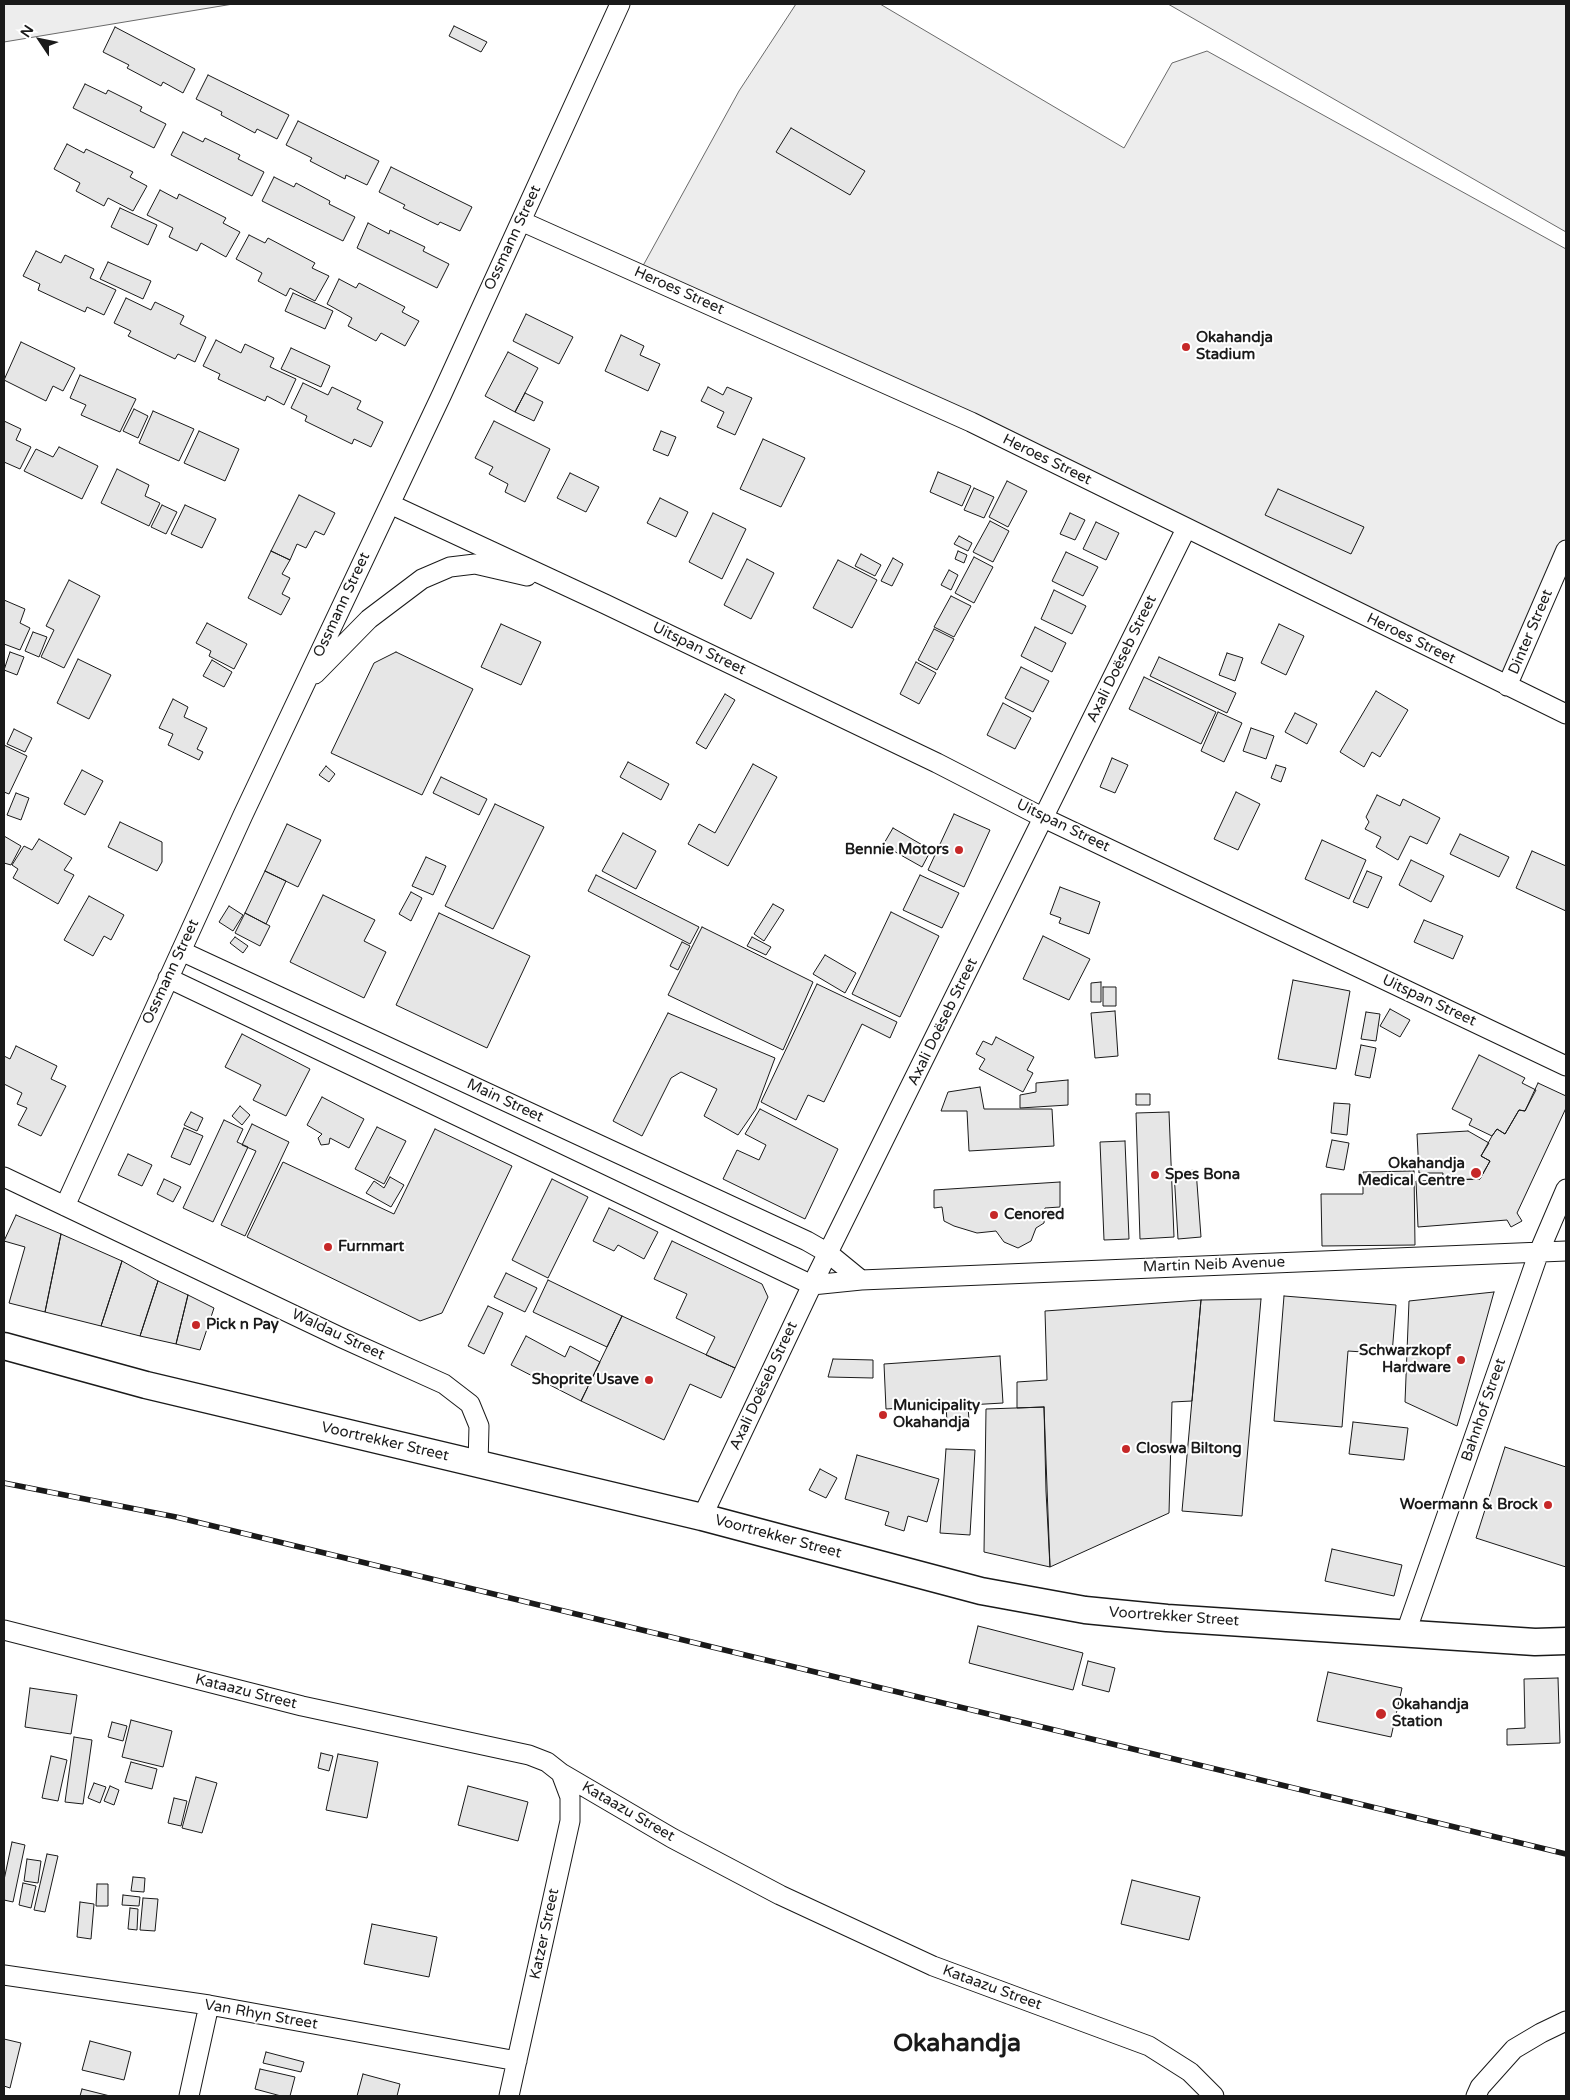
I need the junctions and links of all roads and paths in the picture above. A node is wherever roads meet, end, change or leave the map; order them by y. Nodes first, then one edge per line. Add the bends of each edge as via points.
1 (620, 4) edge
2 (521, 221) junction
3 (390, 504) junction
4 (1186, 529) junction
5 (1566, 550) edge
6 (562, 584) junction
7 (304, 686) junction
8 (1507, 686) junction
9 (1566, 714) edge
10 (1044, 818) junction
11 (181, 951) junction
12 (168, 978) junction
13 (1566, 1066) edge
14 (4, 1178) edge
15 (1566, 1189) edge
16 (64, 1206) junction
17 (1566, 1251) edge
18 (1539, 1252) junction
19 (828, 1253) junction
20 (861, 1280) junction
21 (812, 1285) junction
22 (4, 1346) edge
23 (478, 1464) junction
24 (702, 1517) junction
25 (4, 1630) edge
26 (1406, 1632) junction
27 (1566, 1641) edge
28 (561, 1773) junction
29 (4, 1975) edge
30 (209, 2005) junction
31 (1566, 2021) edge
32 (517, 2061) junction
33 (189, 2096) edge
34 (509, 2096) edge
35 (1214, 2096) edge
36 (1476, 2096) edge

1 - 2 street, Ossmann Street
2 - 3 street, Ossmann Street
2 - 4 street, Heroes Street via 971,422
3 - 6 street, Uitspan Street
3 - 7 street, Ossmann Street
4 - 8 street, Heroes Street
4 - 10 street, Axali Doëseb Street
5 - 8 street, Dinter Street
6 - 7 street, Uitspan Street via 475,564 450,567 422,579 369,619
6 - 10 street, Uitspan Street via 937,763
7 - 11 street, Ossmann Street
8 - 9 street, Heroes Street
10 - 13 street, Uitspan Street
10 - 19 street, Axali Doëseb Street
11 - 12 street, Ossmann Street
11 - 19 street, Main Street
12 - 16 street, Ossmann Street
12 - 21 street
14 - 16 street, Waldau Street
15 - 18 street, Bahnhof Street
16 - 23 street, Waldau Street via 444,1384 470,1404 479,1426
17 - 18 street, Martin Neib Avenue
18 - 20 street, Martin Neib Avenue
18 - 26 street, Bahnhof Street
19 - 20 street
19 - 21 street, Axali Doëseb Street
20 - 21 street, Martin Neib Avenue
21 - 24 street, Axali Doëseb Street
22 - 23 main road, Voortrekker Street via 146,1385
23 - 24 main road, Voortrekker Street
24 - 26 main road, Voortrekker Street via 981,1591 1085,1610
25 - 28 street, Kataazu Street via 302,1706 529,1754
26 - 27 main road, Voortrekker Street via 1535,1642
28 - 32 street, Katzer Street via 570,1797 570,1821
28 - 35 street, Kataazu Street via 672,1838 789,1900 933,1966 1150,2046 1190,2072
29 - 30 street, Van Rhyn Street
30 - 32 street, Van Rhyn Street
30 - 33 street
31 - 36 street via 1514,2049 1480,2087
32 - 34 street, Katzer Street

